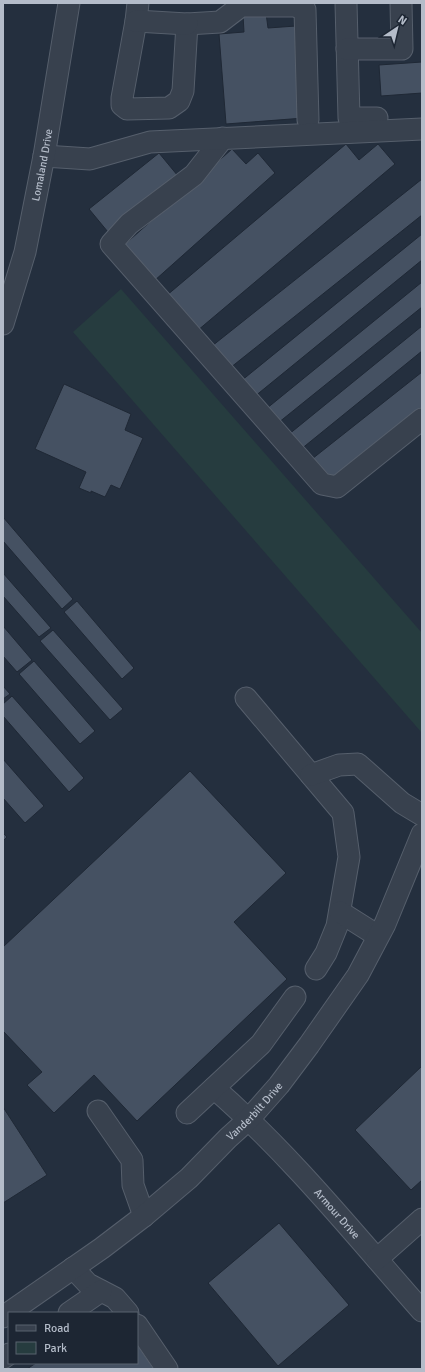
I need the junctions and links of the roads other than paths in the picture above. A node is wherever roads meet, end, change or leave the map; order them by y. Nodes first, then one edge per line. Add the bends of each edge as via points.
1 (69, 3) edge
2 (346, 3) edge
3 (401, 3) edge
4 (295, 5) edge
5 (137, 12) edge
6 (187, 24) junction
7 (347, 49) junction
8 (308, 120) dead end
9 (418, 125) edge
10 (223, 138) junction
11 (422, 145) edge
12 (44, 156) junction
13 (9, 283) edge
14 (3, 324) edge
15 (422, 419) edge
16 (246, 698) dead end
17 (311, 775) junction
18 (422, 815) edge
19 (422, 834) edge
20 (340, 912) junction
21 (378, 936) junction
22 (316, 969) dead end
23 (295, 997) dead end
24 (214, 1088) junction
25 (98, 1111) dead end
26 (187, 1113) dead end
27 (249, 1119) junction
28 (144, 1216) junction
29 (422, 1219) edge
30 (377, 1259) junction
31 (73, 1268) junction
32 (101, 1291) junction
33 (422, 1311) edge
34 (10, 1312) edge
35 (70, 1312) edge
36 (127, 1312) edge
37 (138, 1326) edge
38 (167, 1369) edge

1 - 12 street, Lomaland Drive
2 - 7 street
3 - 7 street via 402,49
4 - 6 street via 241,6 220,22
4 - 8 street via 305,10
5 - 6 street
5 - 6 street via 122,98 122,105 127,109 169,108 179,101 183,92
7 - 9 street via 349,118
9 - 10 street
9 - 11 street
10 - 12 street via 150,142 90,159
10 - 15 street via 194,175 129,224 112,244 322,484 337,487
12 - 13 street, Lomaland Drive via 25,252
13 - 14 street, Lomaland Drive
16 - 17 street
17 - 18 street via 340,765 358,764 402,803
17 - 20 street via 343,813 349,857
19 - 21 street, Vanderbilt Drive
20 - 21 street
20 - 22 street via 326,954
21 - 27 street, Vanderbilt Drive via 358,975 309,1045
23 - 24 street via 261,1044
24 - 26 street
24 - 27 street, Armour Drive
25 - 28 street via 132,1160 133,1185
27 - 28 street, Vanderbilt Drive via 189,1178
27 - 30 street, Armour Drive via 282,1152
28 - 31 street, Vanderbilt Drive
29 - 30 street
30 - 33 street, Armour Drive
31 - 32 street via 88,1284
31 - 34 street, Vanderbilt Drive
32 - 35 street
32 - 36 street via 115,1298
37 - 38 street

